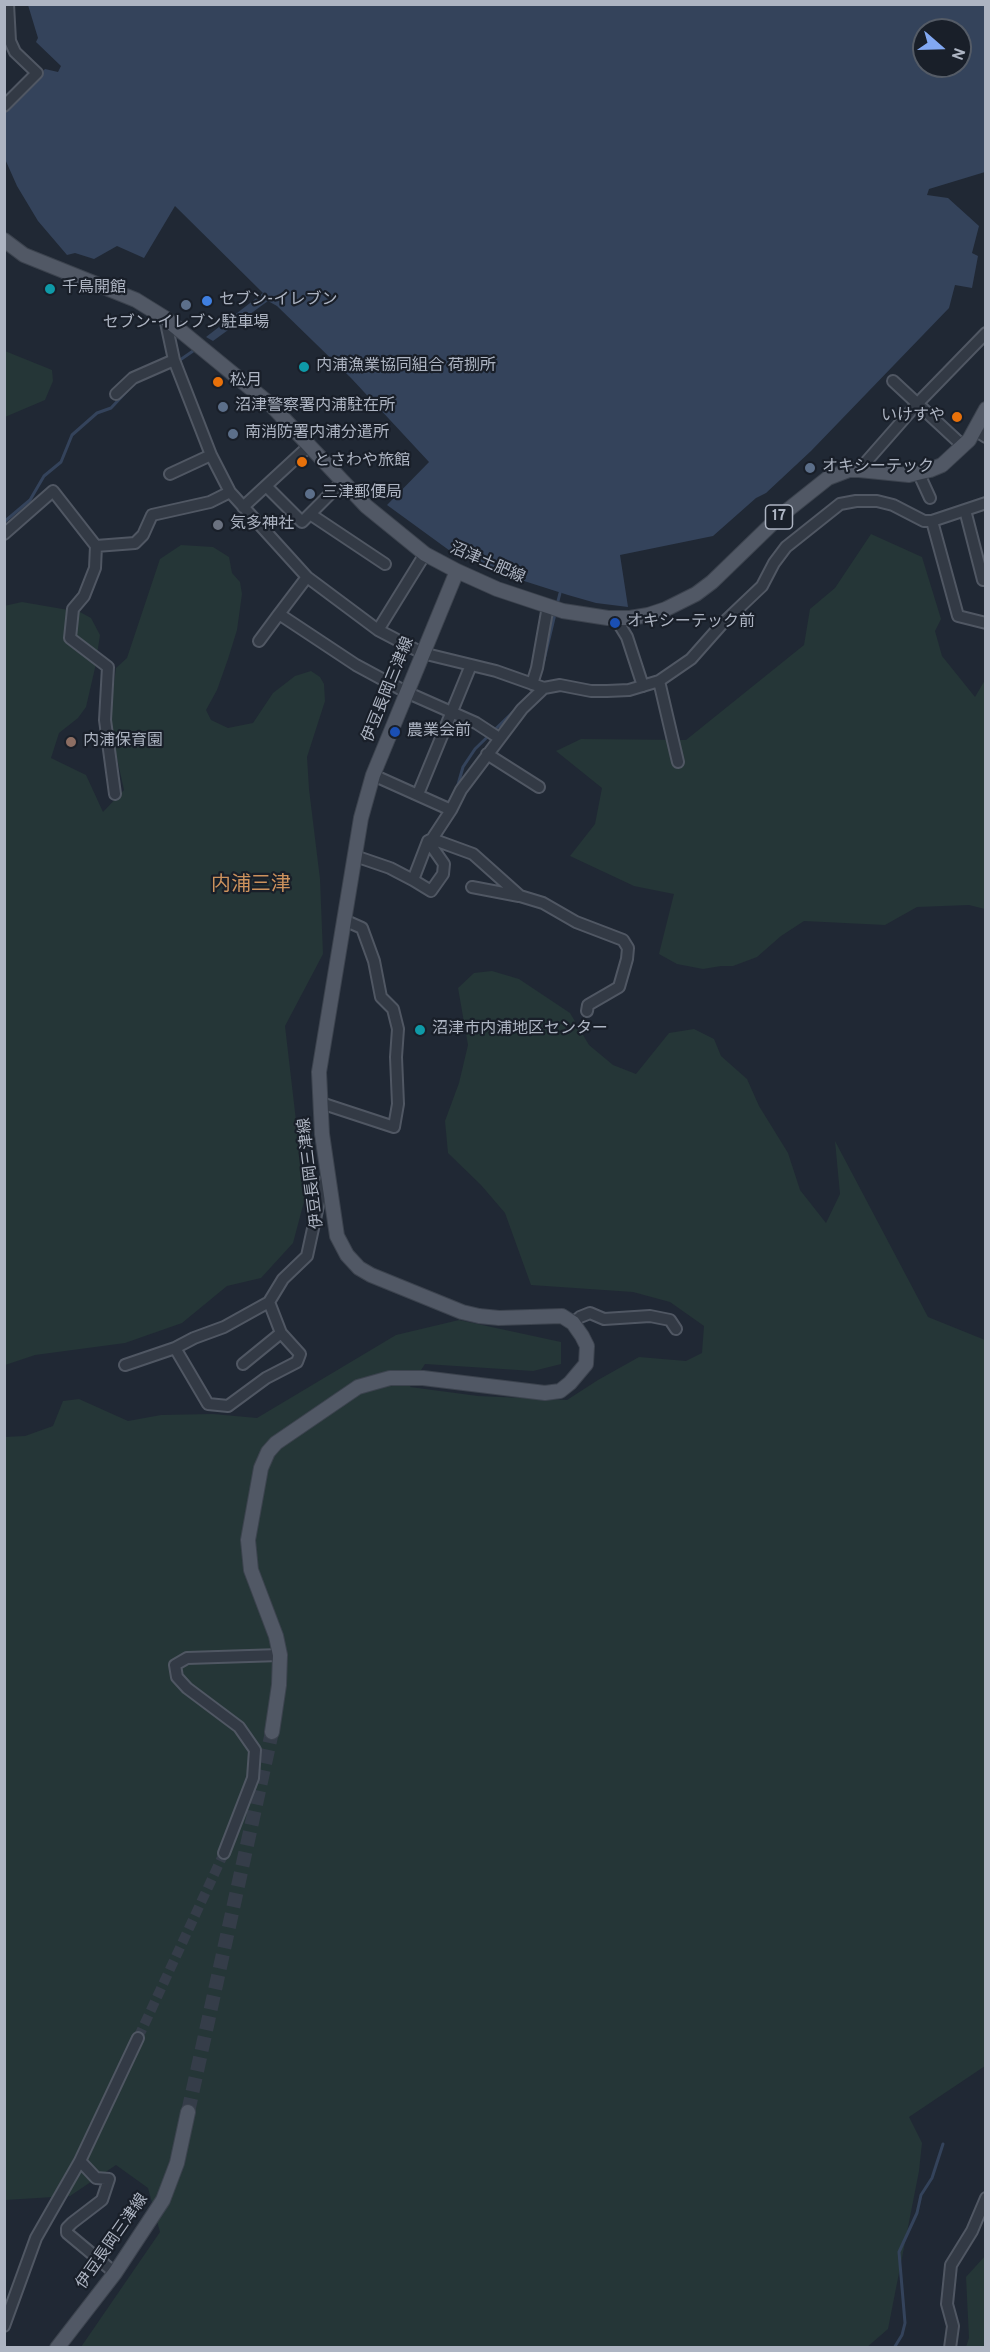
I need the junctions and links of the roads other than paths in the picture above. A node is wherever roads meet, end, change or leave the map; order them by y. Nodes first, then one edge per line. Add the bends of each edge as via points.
1 (8, 4) edge
2 (4, 106) edge
3 (5, 242) edge
4 (165, 318) junction
5 (986, 333) edge
6 (174, 360) junction
7 (893, 381) dead end
8 (116, 394) dead end
9 (917, 404) junction
10 (986, 408) edge
11 (980, 433) edge
12 (963, 446) junction
13 (308, 447) junction
14 (211, 455) junction
15 (859, 470) junction
16 (170, 474) dead end
17 (919, 474) junction
18 (342, 482) junction
19 (266, 486) junction
20 (230, 492) junction
21 (930, 498) dead end
22 (986, 503) edge
23 (243, 507) junction
24 (965, 510) junction
25 (310, 514) junction
26 (932, 521) junction
27 (4, 534) edge
28 (96, 546) junction
29 (425, 554) junction
30 (385, 564) dead end
31 (457, 571) junction
32 (307, 577) junction
33 (983, 580) dead end
34 (548, 606) junction
35 (279, 614) junction
36 (616, 619) junction
37 (986, 623) edge
38 (378, 630) junction
39 (259, 641) dead end
40 (422, 653) junction
41 (471, 665) junction
42 (659, 681) junction
43 (532, 684) junction
44 (643, 686) junction
45 (544, 688) junction
46 (406, 692) junction
47 (453, 712) junction
48 (499, 738) junction
49 (488, 754) junction
50 (678, 762) dead end
51 (373, 775) junction
52 (539, 787) dead end
53 (115, 794) dead end
54 (418, 794) junction
55 (451, 810) junction
56 (430, 840) junction
57 (355, 856) junction
58 (413, 880) junction
59 (472, 887) dead end
60 (520, 896) junction
61 (344, 920) junction
62 (586, 1011) dead end
63 (321, 1103) junction
64 (327, 1176) junction
65 (268, 1302) junction
66 (573, 1323) junction
67 (676, 1329) dead end
68 (281, 1333) junction
69 (175, 1348) junction
70 (243, 1364) dead end
71 (126, 1365) dead end
72 (280, 1655) junction
73 (272, 1732) tunnel mouth
74 (224, 1853) tunnel mouth
75 (138, 2038) tunnel mouth
76 (188, 2112) tunnel mouth
77 (80, 2161) junction
78 (986, 2198) edge
79 (115, 2273) junction
80 (4, 2326) edge
81 (57, 2348) edge
82 (950, 2348) edge

1 - 2 street via 10,41 15,52 37,73
3 - 4 main road, 沼津土肥線 / 17 via 24,255 136,300
4 - 6 street
4 - 13 main road, 沼津土肥線 / 17 via 271,405
5 - 9 street
6 - 8 street via 133,378
6 - 14 street
7 - 9 street
9 - 12 street
9 - 15 street
10 - 11 main road, 沼津土肥線 / 17
11 - 12 main road, 沼津土肥線 / 17
12 - 17 main road, 沼津土肥線 / 17 via 942,465
13 - 18 main road, 沼津土肥線 / 17
13 - 19 street
14 - 16 street
14 - 20 street
15 - 17 main road, 沼津土肥線 / 17
15 - 36 main road, 沼津土肥線 / 17 via 835,475 814,487 696,594 648,615
17 - 21 street
18 - 25 street
18 - 29 main road, 沼津土肥線 / 17
19 - 23 street
19 - 25 street via 302,522
20 - 23 street
20 - 28 street via 210,502 152,515 135,543
22 - 24 street
23 - 32 street
24 - 26 street
24 - 33 street
25 - 30 street
26 - 37 street via 958,616
26 - 42 street via 877,501 840,504 786,547 762,586 691,659
27 - 28 street via 32,503 52,491
28 - 53 street via 95,568 84,596 73,609 70,638 108,667 105,720
29 - 31 main road, 沼津土肥線 / 17
29 - 38 street
31 - 34 main road, 沼津土肥線 / 17
31 - 40 main road, 伊豆長岡三津線
32 - 35 street
32 - 38 street
34 - 36 main road, 沼津土肥線 / 17
34 - 43 street
35 - 39 street
35 - 46 street via 356,665
36 - 44 street via 627,637
38 - 40 street
40 - 41 street
40 - 46 main road, 伊豆長岡三津線
41 - 43 street
41 - 47 street
42 - 44 street
42 - 50 street
43 - 45 street
44 - 45 street via 607,691 561,685
45 - 48 street
46 - 47 street
46 - 51 main road, 伊豆長岡三津線
47 - 48 street
47 - 54 street
48 - 49 street
49 - 52 street
49 - 55 street
51 - 54 street
51 - 57 main road, 伊豆長岡三津線
54 - 55 street
55 - 56 street
56 - 58 street
56 - 58 street via 444,864 443,874 431,891
56 - 60 street via 473,854
57 - 58 street
57 - 61 main road, 伊豆長岡三津線
59 - 60 street
60 - 62 street via 623,940 628,948 619,987 588,1005
61 - 63 main road, 伊豆長岡三津線 via 319,1072
61 - 63 street via 362,928 381,997 393,1010 398,1029 398,1104 394,1127
63 - 64 main road, 伊豆長岡三津線
64 - 65 street via 307,1256
64 - 66 main road, 伊豆長岡三津線 via 337,1236 359,1268 478,1316 562,1316
65 - 68 street
65 - 69 street via 225,1327
66 - 67 street via 590,1313 604,1319 650,1316 670,1320
66 - 72 main road via 587,1346 586,1364 560,1391 544,1393 423,1378 390,1378 358,1386 268,1452 261,1468 248,1539 251,1570
68 - 69 street via 300,1354 297,1362 266,1378 228,1406 208,1404
68 - 70 street
69 - 71 street
72 - 73 main road
72 - 74 street via 187,1658 175,1665 177,1677 187,1688 239,1727 255,1750 253,1778
75 - 77 street
76 - 79 main road, 伊豆長岡三津線 via 177,2163 163,2200
77 - 79 street via 96,2178 110,2179 102,2200 72,2223 67,2233
77 - 80 street via 36,2238
78 - 82 street via 951,2265 947,2304 952,2326
79 - 81 main road, 伊豆長岡三津線

